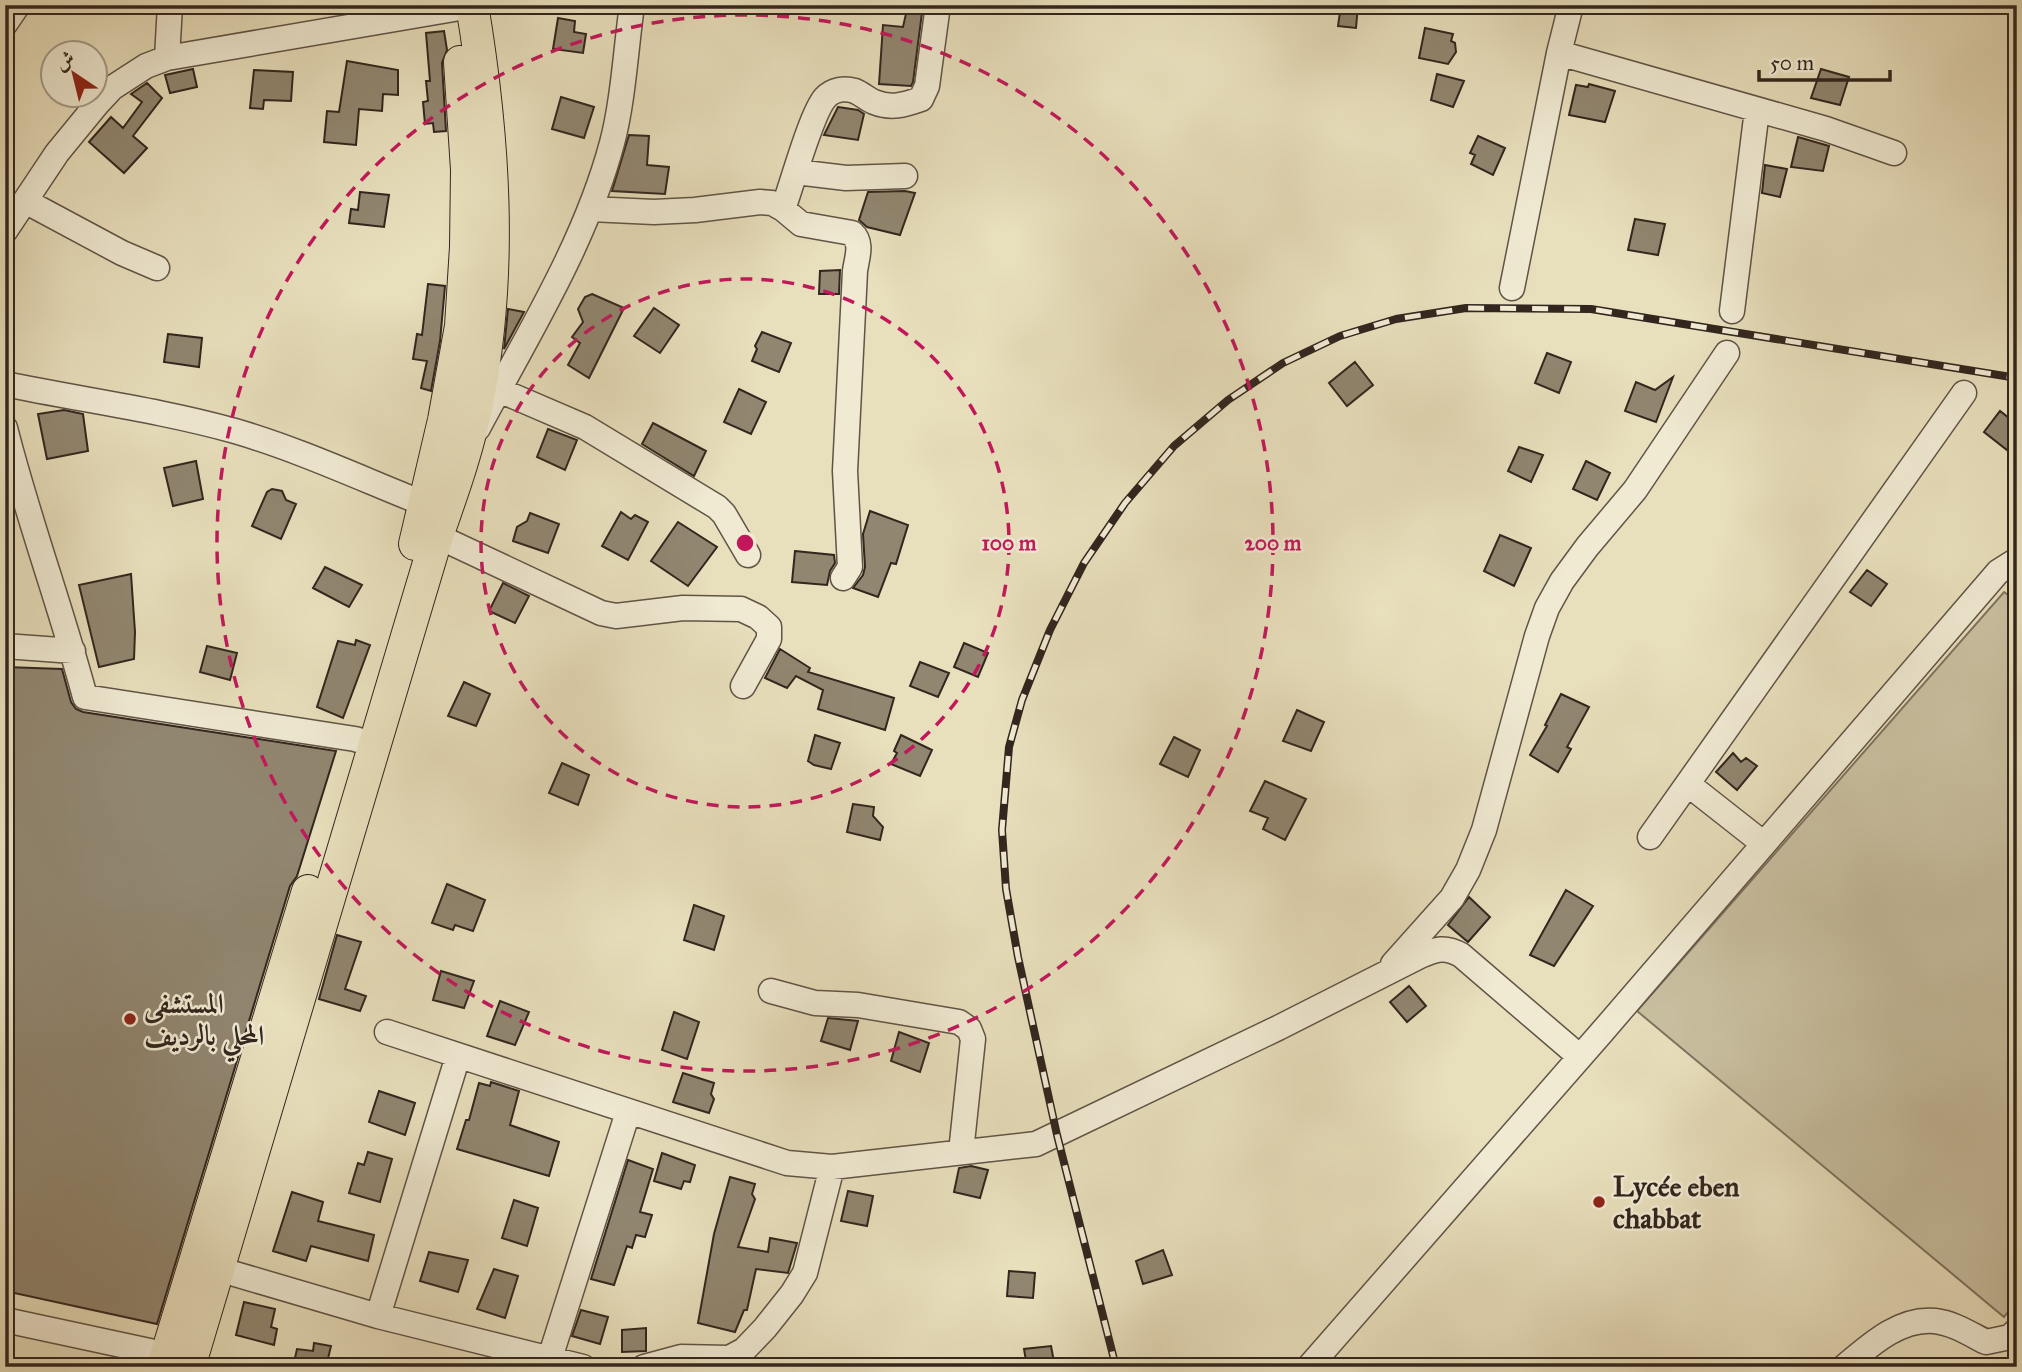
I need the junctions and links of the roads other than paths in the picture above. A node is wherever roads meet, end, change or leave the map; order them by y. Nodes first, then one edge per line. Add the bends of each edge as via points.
1 (18, 5) edge
2 (170, 5) edge
3 (632, 5) edge
4 (938, 5) edge
5 (1571, 5) edge
6 (460, 7) edge
7 (5, 24) edge
8 (1559, 52) junction
9 (167, 58) junction
10 (1757, 110) junction
11 (1894, 153) dead end
12 (796, 173) junction
13 (905, 176) dead end
14 (25, 201) junction
15 (590, 209) junction
16 (783, 209) junction
17 (5, 231) edge
18 (157, 268) dead end
19 (1512, 288) dead end
20 (1732, 311) dead end
21 (1727, 353) dead end
22 (5, 384) edge
23 (499, 390) junction
24 (1964, 393) dead end
25 (5, 428) edge
26 (465, 453) junction
27 (12, 474) edge
28 (425, 504) junction
29 (438, 536) junction
30 (748, 555) dead end
31 (2017, 560) edge
32 (844, 578) dead end
33 (5, 646) edge
34 (73, 651) junction
35 (743, 686) dead end
36 (365, 742) junction
37 (1689, 785) junction
38 (1650, 837) dead end
39 (1764, 844) junction
40 (1384, 975) junction
41 (771, 991) dead end
42 (387, 1032) dead end
43 (458, 1056) junction
44 (1580, 1057) junction
45 (628, 1112) junction
46 (961, 1152) junction
47 (832, 1167) junction
48 (218, 1269) junction
49 (378, 1316) junction
50 (5, 1320) edge
51 (2017, 1330) edge
52 (550, 1358) junction
53 (177, 1362) edge
54 (583, 1367) edge
55 (644, 1367) edge
56 (1309, 1367) edge
57 (1844, 1367) edge

1 - 7 street
2 - 9 street
3 - 15 street via 612,141
4 - 12 street via 927,86 920,99 893,107 857,92 832,92 815,116
5 - 8 street
6 - 9 street
6 - 26 main road via 485,86 494,248 489,331
6 - 28 main road via 466,260 461,326
8 - 10 street
8 - 19 street
9 - 14 street via 112,88 57,153
10 - 11 street
10 - 20 street
12 - 13 street via 846,178
12 - 16 street
14 - 17 street
14 - 18 street
15 - 16 street via 668,211 760,202
15 - 23 street
16 - 32 street via 801,224 852,233 859,244 845,471 850,567
21 - 40 street via 1635,490 1587,547 1547,608 1484,830 1468,870 1452,898
22 - 28 street via 234,431
23 - 26 street
23 - 30 street via 585,427 717,507
24 - 37 street
25 - 27 street
26 - 29 main road
27 - 34 street
28 - 36 main road
29 - 35 street via 601,613 741,609 758,617 769,627 769,639
29 - 36 main road
31 - 39 street via 1998,572
33 - 34 street
34 - 36 street via 85,697
36 - 48 main road
36 - 53 main road
37 - 38 street
37 - 39 street
39 - 44 street
40 - 44 street via 1432,951 1451,949
40 - 46 street via 1036,1144
41 - 46 street via 815,1003 870,1007 966,1025 973,1039
42 - 43 street
43 - 45 street
43 - 49 street
44 - 56 street
45 - 47 street via 787,1163
45 - 52 street
46 - 47 street
47 - 55 street via 805,1273 765,1328 744,1350 729,1357 681,1357
48 - 49 street
48 - 53 main road
49 - 52 street
50 - 53 street
51 - 57 street via 2010,1337 1986,1342 1935,1321 1912,1323 1891,1331
52 - 54 street

